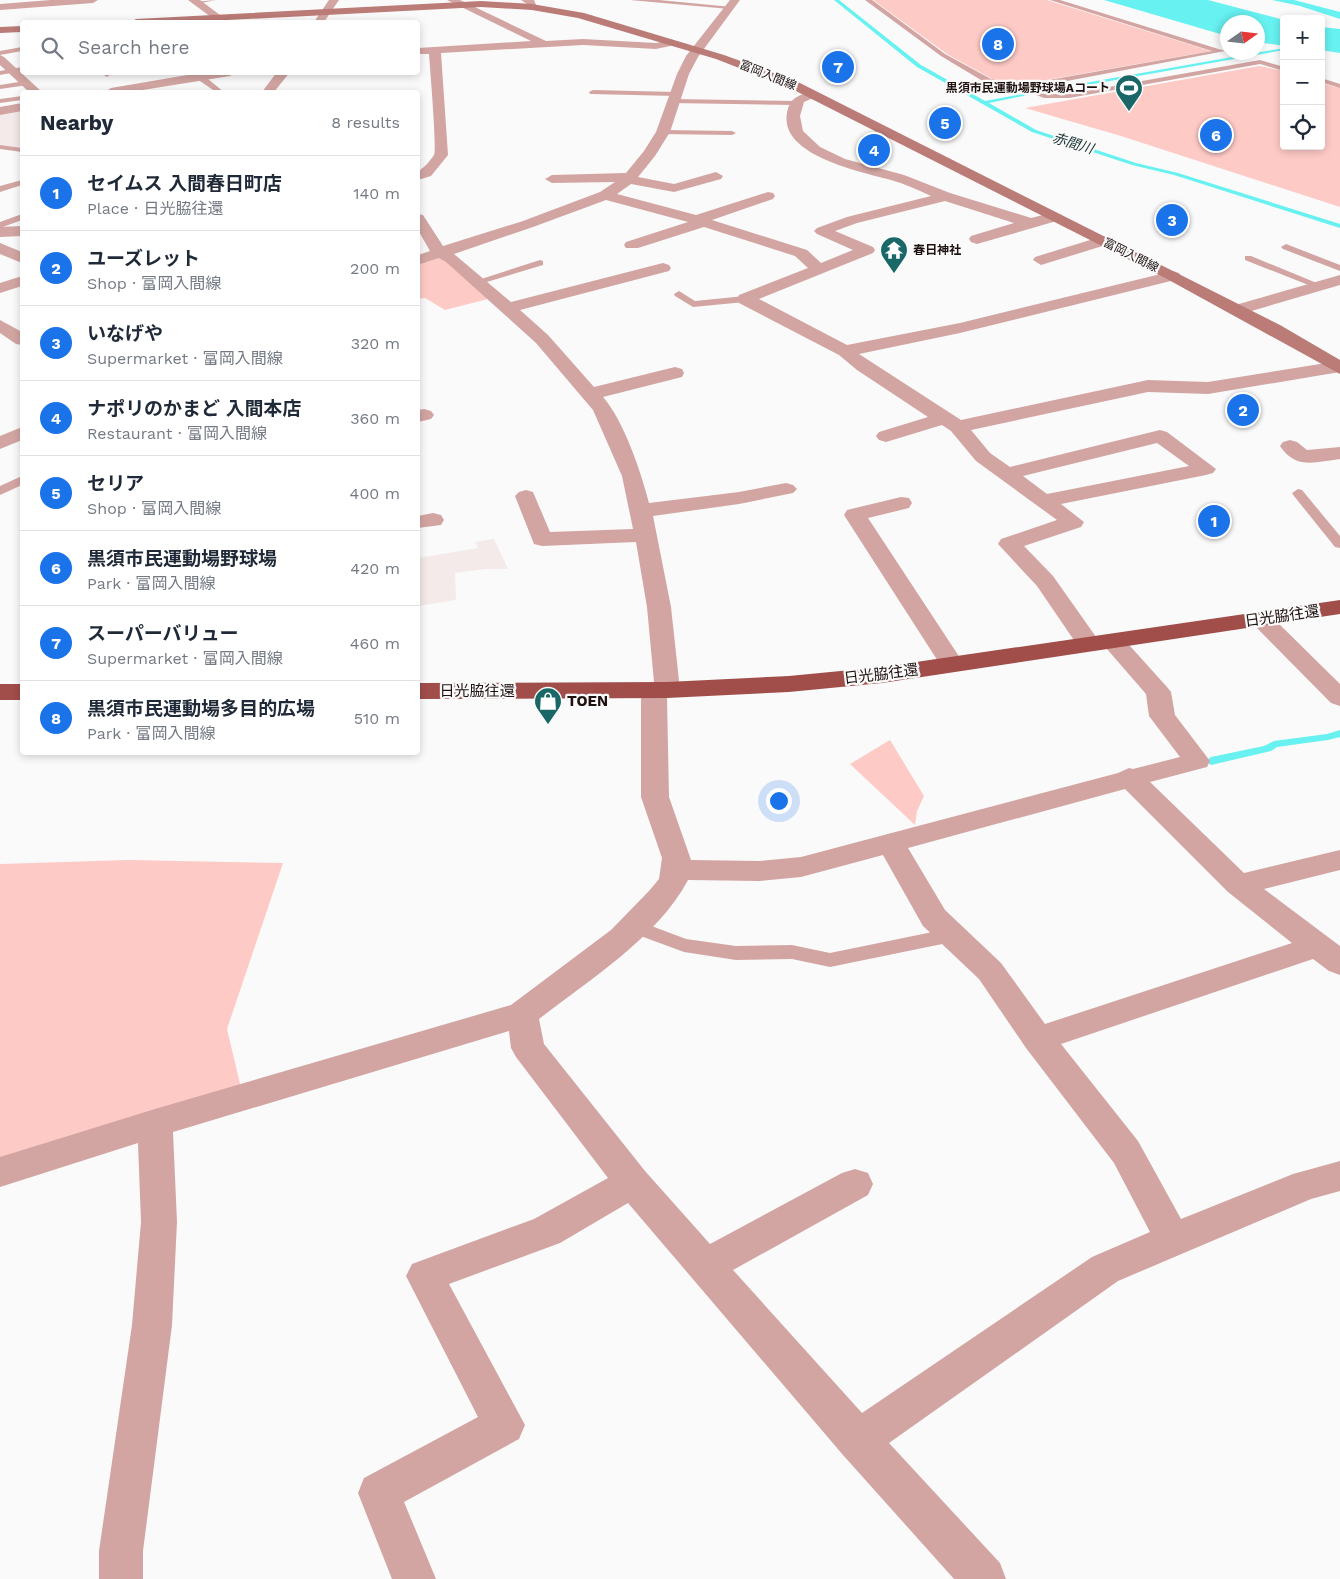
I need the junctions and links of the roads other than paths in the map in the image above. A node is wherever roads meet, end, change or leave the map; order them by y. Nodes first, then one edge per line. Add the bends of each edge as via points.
1 (93, 0) edge
2 (213, 0) edge
3 (632, 0) edge
4 (868, 0) edge
5 (1053, 0) edge
6 (72, 1) edge
7 (194, 1) edge
8 (456, 2) edge
9 (529, 3) edge
10 (0, 7) edge
11 (729, 7) edge
12 (645, 9) dead end
13 (662, 10) dead end
14 (327, 11) edge
15 (688, 12) dead end
16 (219, 18) junction
17 (178, 20) edge
18 (20, 29) edge
19 (0, 30) edge
20 (671, 43) junction
21 (546, 44) junction
22 (20, 49) edge
23 (436, 50) junction
24 (696, 50) junction
25 (420, 51) edge
26 (0, 53) edge
27 (0, 60) edge
28 (1280, 68) edge
29 (12, 71) edge
30 (196, 75) edge
31 (282, 75) edge
32 (1325, 81) edge
33 (25, 83) junction
34 (1340, 86) edge
35 (0, 87) edge
36 (1021, 87) junction
37 (34, 90) edge
38 (121, 90) edge
39 (217, 90) edge
40 (270, 90) edge
41 (593, 92) dead end
42 (814, 95) junction
43 (675, 97) junction
44 (20, 98) edge
45 (0, 101) edge
46 (796, 103) junction
47 (20, 107) edge
48 (0, 111) edge
49 (664, 132) junction
50 (732, 133) dead end
51 (0, 147) edge
52 (20, 150) edge
53 (420, 175) edge
54 (716, 176) dead end
55 (629, 178) junction
56 (552, 179) dead end
57 (20, 184) edge
58 (0, 190) edge
59 (605, 195) junction
60 (768, 196) dead end
61 (945, 196) junction
62 (20, 217) edge
63 (1055, 217) junction
64 (420, 221) edge
65 (701, 221) junction
66 (1030, 223) junction
67 (0, 224) edge
68 (20, 231) edge
69 (0, 232) edge
70 (977, 238) dead end
71 (1103, 241) junction
72 (632, 245) dead end
73 (420, 246) edge
74 (1286, 247) dead end
75 (0, 248) edge
76 (439, 252) junction
77 (20, 257) edge
78 (1248, 258) dead end
79 (420, 259) edge
80 (1041, 260) dead end
81 (540, 263) dead end
82 (663, 268) dead end
83 (1340, 268) edge
84 (819, 269) junction
85 (1173, 276) junction
86 (1340, 280) edge
87 (20, 282) edge
88 (477, 282) junction
89 (1319, 286) junction
90 (0, 288) edge
91 (679, 294) dead end
92 (745, 299) junction
93 (508, 308) junction
94 (1238, 310) junction
95 (0, 326) edge
96 (20, 339) edge
97 (845, 351) junction
98 (1339, 367) edge
99 (675, 373) dead end
100 (591, 394) junction
101 (952, 423) junction
102 (20, 435) edge
103 (886, 436) dead end
104 (0, 443) edge
105 (1290, 446) dead end
106 (1340, 453) edge
107 (1006, 474) junction
108 (20, 481) edge
109 (786, 489) dead end
110 (0, 491) edge
111 (1298, 493) dead end
112 (526, 496) dead end
113 (1042, 501) junction
114 (901, 503) dead end
115 (640, 511) junction
116 (645, 535) junction
117 (1340, 544) edge
118 (1340, 608) edge
119 (1261, 619) junction
120 (1100, 643) junction
121 (952, 664) junction
122 (660, 690) junction
123 (420, 691) edge
124 (0, 692) edge
125 (20, 692) edge
126 (1340, 698) edge
127 (1129, 777) junction
128 (892, 843) junction
129 (1340, 860) edge
130 (676, 870) junction
131 (1238, 885) junction
132 (633, 926) junction
133 (952, 935) junction
134 (1329, 955) edge
135 (522, 1014) junction
136 (1038, 1039) junction
137 (155, 1123) junction
138 (0, 1172) edge
139 (1340, 1176) edge
140 (632, 1182) junction
141 (855, 1184) dead end
142 (1172, 1239) junction
143 (706, 1266) junction
144 (858, 1440) junction
145 (121, 1579) edge
146 (414, 1579) edge
147 (984, 1579) edge

1 - 6 street
2 - 7 lane
3 - 11 lane
4 - 36 lane via 943,56 989,81
5 - 36 lane via 1222,51
6 - 10 street
7 - 16 street
8 - 9 main road, 富岡入間線
8 - 14 main road, 富岡入間線
8 - 21 street
9 - 20 main road, 富岡入間線
11 - 15 lane
11 - 24 street
12 - 13 lane
14 - 16 main road, 富岡入間線
16 - 17 main road, 富岡入間線
18 - 19 main road
20 - 21 street via 656,46 583,42
20 - 24 main road, 富岡入間線
21 - 23 street
22 - 26 lane
23 - 25 street
23 - 53 street via 436,103 441,154 426,173
24 - 42 main road, 富岡入間線 via 772,75
24 - 43 street
27 - 29 street
28 - 36 lane via 1260,62 1069,96 1044,96
29 - 33 street
30 - 38 street
30 - 39 lane
31 - 40 street
32 - 34 lane
33 - 35 lane
33 - 37 street
41 - 43 lane
42 - 46 street via 800,98
42 - 63 main road, 富岡入間線
43 - 46 lane
43 - 49 street
44 - 45 lane
46 - 61 street via 793,116 797,132 815,150 840,162 898,178
47 - 48 street
49 - 50 lane
49 - 55 street
51 - 52 lane
54 - 55 street via 674,188
55 - 56 street
55 - 59 street
57 - 58 lane
59 - 65 street
59 - 76 street
60 - 65 street
61 - 66 street
61 - 84 street via 916,206 849,219 822,231 867,250
62 - 67 lane
63 - 66 street
63 - 71 main road, 富岡入間線
64 - 76 street
65 - 72 street
65 - 84 street via 801,253
66 - 70 street
68 - 69 street
71 - 80 street
71 - 85 main road, 富岡入間線
73 - 76 street
74 - 83 lane
75 - 77 street
76 - 79 street
76 - 88 street via 452,259
78 - 89 lane
81 - 88 lane
82 - 93 street
84 - 92 street
85 - 94 main road, 富岡入間線
85 - 97 street via 960,328
86 - 89 street
87 - 90 street
88 - 93 street
89 - 94 street
91 - 92 lane via 693,304
92 - 97 street
93 - 100 street via 542,339
94 - 98 main road, 富岡入間線
95 - 96 street
97 - 101 street via 862,366
98 - 101 street via 1208,388 1148,386
99 - 100 street
100 - 115 street via 602,408 628,467
101 - 103 street
101 - 107 street via 977,451
102 - 104 street
105 - 106 street via 1302,457
107 - 113 street
107 - 113 street via 1160,436 1206,469
108 - 110 lane
109 - 115 street
111 - 117 lane
112 - 116 street via 542,540
113 - 120 street via 1072,522 1010,544
114 - 121 street via 855,515
115 - 116 street
116 - 122 street via 659,607
118 - 119 highway, 日光脇往還
119 - 120 highway, 日光脇往還
119 - 126 street
120 - 121 highway, 日光脇往還
120 - 127 street via 1158,692 1162,716 1197,761
121 - 122 highway, 日光脇往還 via 789,684
122 - 123 highway, 日光脇往還
122 - 130 street via 655,797 676,858
124 - 125 highway
127 - 128 street
127 - 131 street
128 - 130 street via 801,867 760,871
128 - 133 street via 934,918
129 - 131 street
130 - 132 street via 673,881 660,899
131 - 134 street
132 - 133 lane via 684,945 736,953 792,952 830,960
132 - 135 street via 622,938
133 - 136 street via 990,971
134 - 136 street
135 - 137 street
135 - 140 street via 528,1048
136 - 142 street via 1126,1152
137 - 138 street
137 - 145 street via 159,1222 152,1325 121,1551
139 - 142 street via 1306,1185
140 - 143 street
140 - 146 street via 547,1231 425,1276 504,1425 379,1493
141 - 143 street
142 - 144 street via 1105,1269 1080,1285
143 - 144 street
144 - 147 street

